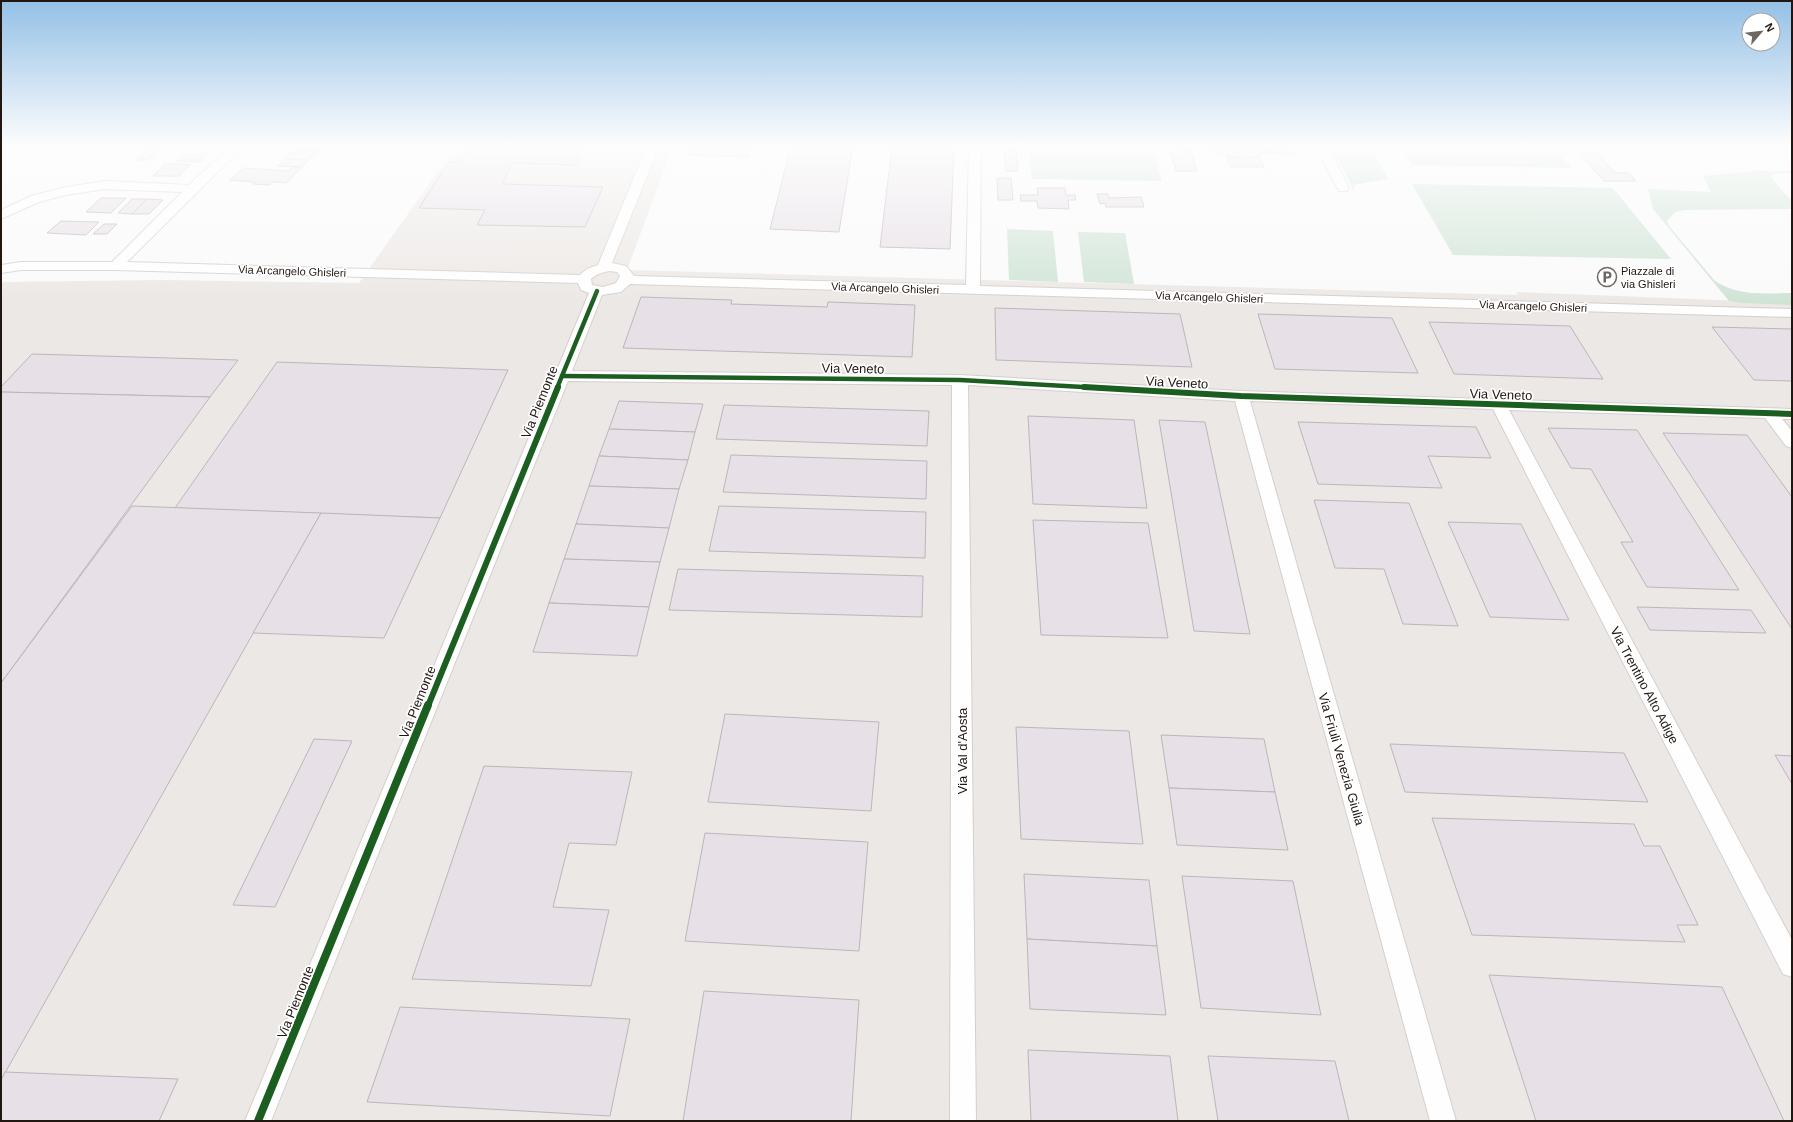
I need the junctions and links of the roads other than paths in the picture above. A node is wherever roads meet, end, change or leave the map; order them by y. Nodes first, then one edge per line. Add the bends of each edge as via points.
1 (37, 198) edge
2 (183, 198) edge
3 (632, 198) edge
4 (975, 198) edge
5 (1, 214) edge
6 (116, 266) junction
7 (604, 267) junction
8 (1, 269) edge
9 (626, 280) junction
10 (590, 285) junction
11 (973, 290) junction
12 (1792, 313) edge
13 (562, 376) junction
14 (960, 380) junction
15 (1241, 396) junction
16 (1499, 405) junction
17 (1769, 413) junction
18 (1792, 414) edge
19 (1792, 442) edge
20 (1792, 965) edge
21 (258, 1121) edge
22 (963, 1121) edge
23 (1443, 1121) edge

1 - 5 street
2 - 6 street
3 - 7 street
4 - 11 street
6 - 8 street, Via Arcangelo Ghisleri via 21,266
6 - 10 street, Via Arcangelo Ghisleri
7 - 9 street via 621,270
7 - 10 street via 591,272
9 - 10 street, Via Arcangelo Ghisleri via 615,289
9 - 11 street, Via Arcangelo Ghisleri
10 - 13 street, Via Piemonte
11 - 12 street, Via Arcangelo Ghisleri
13 - 14 street, Via Veneto
13 - 21 street, Via Piemonte
14 - 15 street, Via Veneto
14 - 22 street, Via Val d'Aosta
15 - 16 street, Via Veneto
15 - 23 street, Via Friuli Venezia Giulia
16 - 17 street, Via Veneto
16 - 20 street, Via Trentino Alto Adige
17 - 18 street, Via Veneto
17 - 19 street

